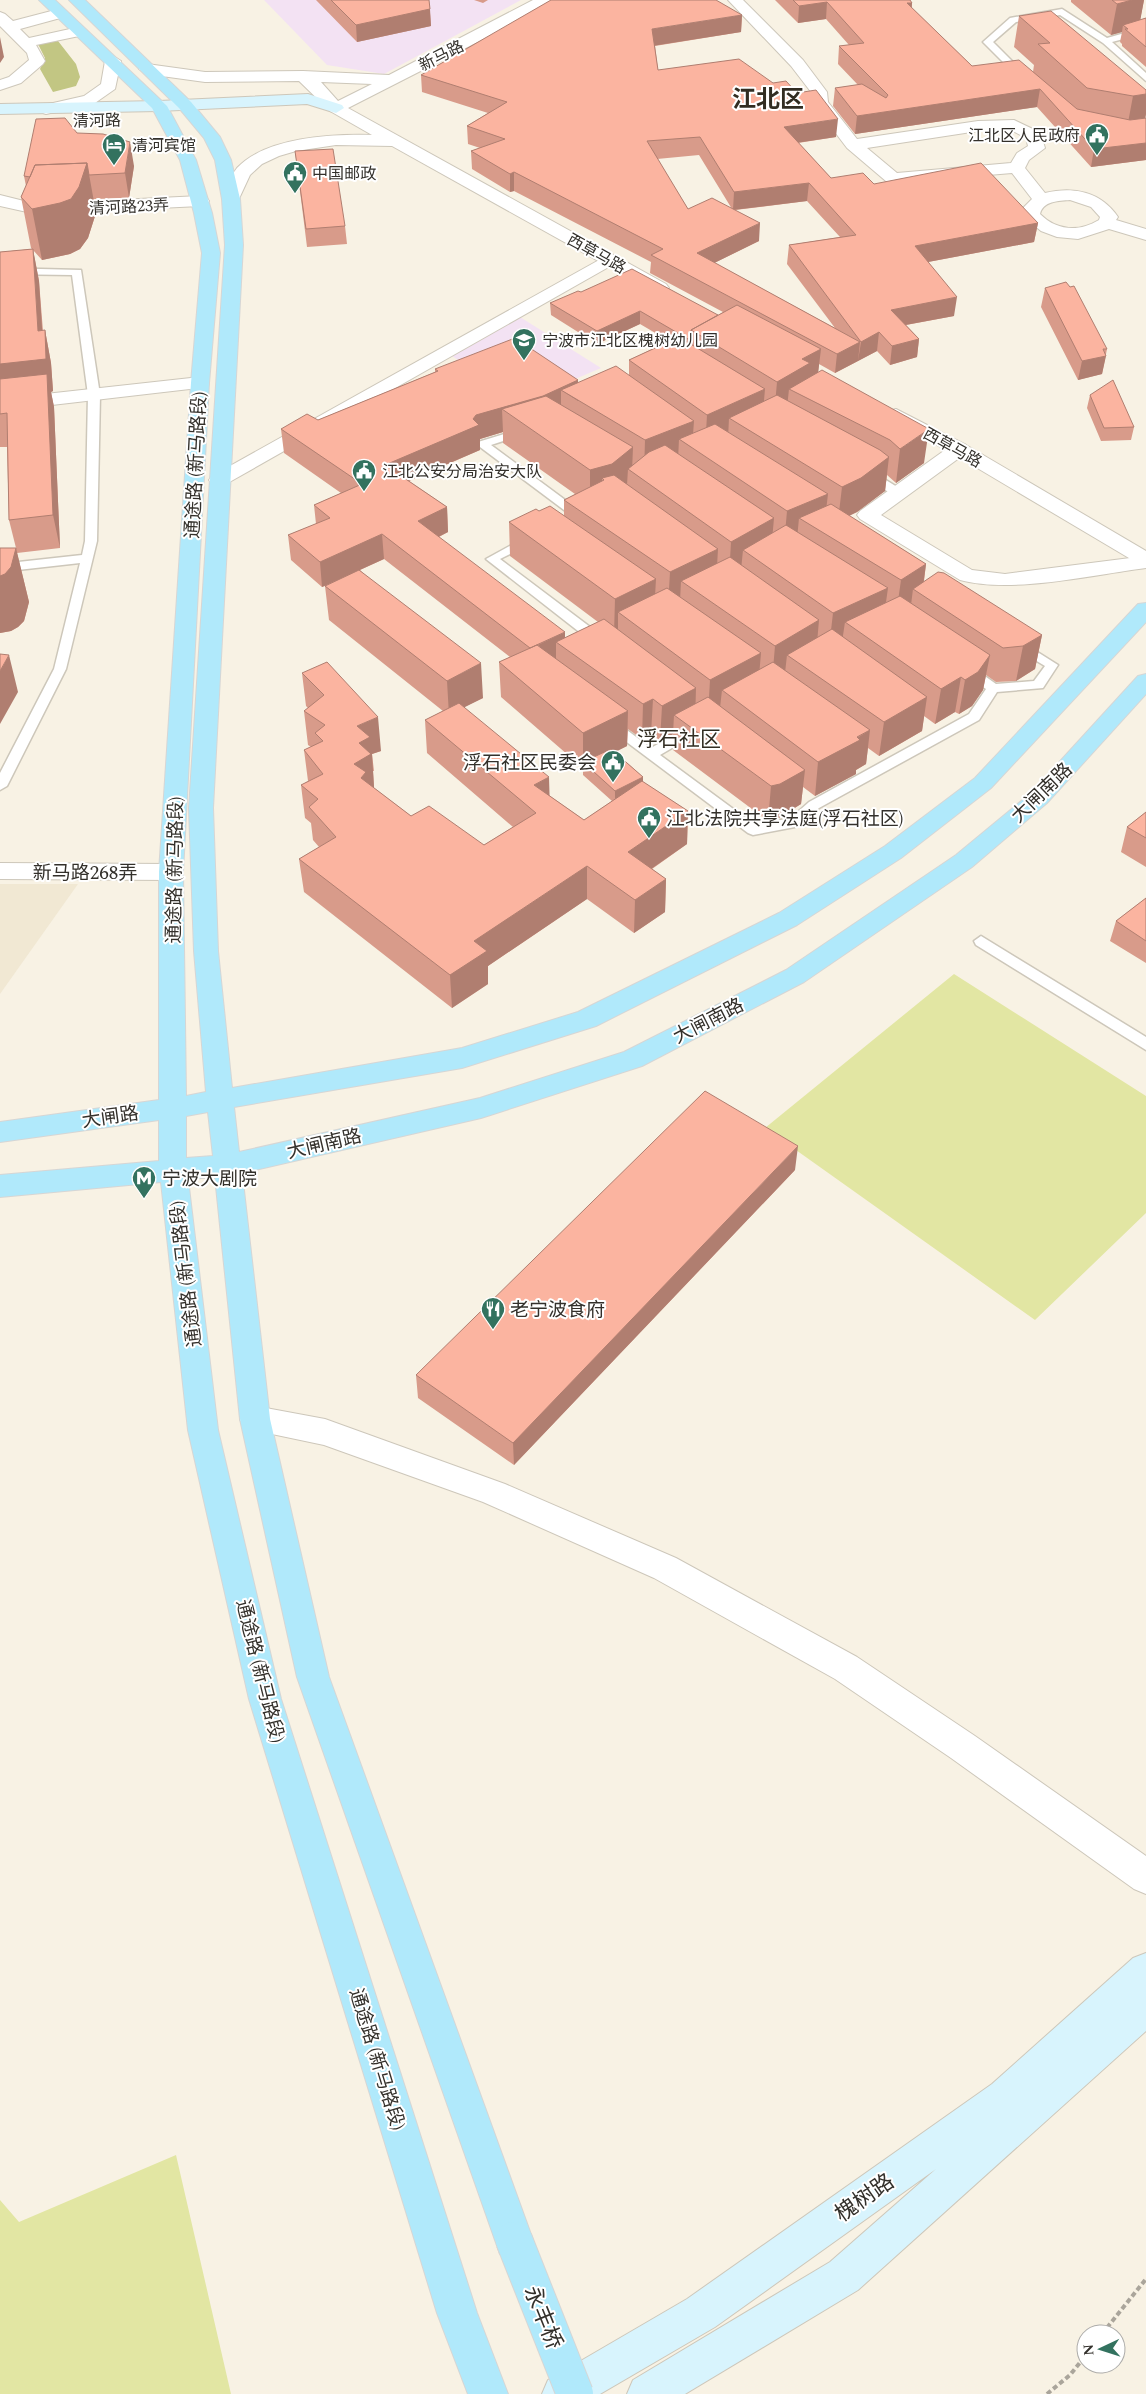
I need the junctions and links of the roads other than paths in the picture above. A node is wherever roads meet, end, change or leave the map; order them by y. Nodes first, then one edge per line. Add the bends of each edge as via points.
1 (46, 0) edge
2 (76, 0) edge
3 (544, 0) edge
4 (735, 0) edge
5 (60, 14) junction
6 (5, 22) edge
7 (1146, 30) edge
8 (80, 32) junction
9 (1106, 41) junction
10 (25, 43) junction
11 (113, 61) junction
12 (147, 69) junction
13 (304, 76) junction
14 (1146, 78) edge
15 (394, 79) junction
16 (1029, 82) edge
17 (0, 86) edge
18 (336, 108) junction
19 (0, 109) edge
20 (46, 109) junction
21 (176, 112) junction
22 (304, 116) dead end
23 (254, 117) dead end
24 (0, 122) edge
25 (398, 142) junction
26 (853, 145) junction
27 (1016, 168) junction
28 (231, 199) junction
29 (0, 200) edge
30 (1042, 200) junction
31 (200, 202) junction
32 (1107, 224) junction
33 (1146, 235) edge
34 (608, 260) junction
35 (0, 270) edge
36 (677, 297) edge
37 (200, 383) junction
38 (94, 394) junction
39 (0, 405) edge
40 (882, 408) edge
41 (538, 427) edge
42 (959, 449) junction
43 (856, 466) edge
44 (219, 480) junction
45 (898, 493) junction
46 (592, 510) edge
47 (576, 514) junction
48 (561, 522) edge
49 (539, 534) edge
50 (86, 558) junction
51 (1146, 561) edge
52 (0, 568) edge
53 (1146, 609) edge
54 (1012, 640) edge
55 (587, 653) edge
56 (953, 660) edge
57 (1146, 681) edge
58 (994, 688) junction
59 (597, 714) edge
60 (706, 723) edge
61 (650, 754) junction
62 (0, 786) edge
63 (0, 871) edge
64 (170, 872) junction
65 (981, 941) dead end
66 (1146, 1044) edge
67 (220, 1099) junction
68 (172, 1108) junction
69 (0, 1132) edge
70 (228, 1165) junction
71 (173, 1171) junction
72 (0, 1186) edge
73 (254, 1419) junction
74 (1146, 1877) edge
75 (1146, 1971) edge
76 (1146, 2007) edge
77 (514, 2240) joint
78 (488, 2394) edge
79 (562, 2394) edge
80 (575, 2394) edge
81 (647, 2394) edge

1 - 5 main road
2 - 12 main road
3 - 15 street, 新马路
4 - 26 street via 797,64 819,92 820,102
5 - 6 street
5 - 8 main road
6 - 10 street
7 - 9 lane
8 - 10 street
8 - 11 main road
9 - 14 lane
9 - 16 lane via 1062,12 1013,20 988,42
10 - 17 street via 37,61 15,80
11 - 20 street via 109,86 89,100
11 - 21 main road
12 - 13 street via 205,77
12 - 21 main road
13 - 15 street
13 - 18 street, 西草马路
15 - 18 street, 新马路
18 - 21 main road via 308,99
18 - 22 main road
18 - 25 street, 西草马路
19 - 20 main road, 清河路
20 - 21 main road, 清河路
21 - 23 main road
21 - 24 main road, 清河路
21 - 28 main road, 通途路 (新马路段) via 212,137 223,160
21 - 31 main road, 通途路 (新马路段)
25 - 28 street via 342,141 273,152 245,170
25 - 34 street, 西草马路
26 - 27 street via 893,178
26 - 27 street via 978,126 1014,125 1033,135 1037,148 1023,157
27 - 30 street
28 - 44 main road, 通途路 (新马路段) via 234,245
29 - 31 street, 清河路23弄 via 36,209
30 - 32 street via 1062,195 1085,198 1106,209
30 - 32 street via 1033,207 1031,215 1036,222 1052,230 1086,233
31 - 37 main road, 通途路 (新马路段) via 211,253
32 - 33 street
34 - 36 street, 西草马路
34 - 44 street
35 - 38 lane via 77,272
37 - 38 street
37 - 64 main road, 通途路 (新马路段)
38 - 39 street
38 - 50 lane via 90,541
40 - 42 street, 西草马路
41 - 47 lane via 482,444
42 - 45 street
42 - 51 street, 西草马路
43 - 45 lane via 881,479
44 - 67 main road, 通途路 (新马路段) via 200,808 206,951
45 - 51 street via 859,518 967,576 1005,580
46 - 47 lane
47 - 48 lane
49 - 55 lane via 492,559 609,645
50 - 52 lane
50 - 62 lane via 60,669
53 - 67 main road via 983,783 892,852 788,919 578,1022 462,1058
54 - 58 lane via 1052,665 1038,685
56 - 58 lane
57 - 70 main road, 大闸南路 via 1039,798 964,861 795,976 633,1059 480,1108
58 - 61 lane via 974,717 935,732 810,802 795,822 753,830
59 - 61 lane
60 - 61 lane
63 - 64 street, 新马路268弄
64 - 68 main road, 通途路 (新马路段)
65 - 66 lane
67 - 68 main road, 大闸路
67 - 70 main road, 通途路 (新马路段)
68 - 69 main road, 大闸路
68 - 71 main road, 通途路 (新马路段)
70 - 71 main road, 大闸南路
70 - 73 main road, 通途路 (新马路段)
71 - 72 main road
71 - 78 main road, 通途路 (新马路段) via 203,1430 265,1699 457,2313
73 - 74 street via 324,1432 486,1490 665,1568 846,1668
73 - 77 main road, 通途路 (新马路段) via 313,1677
75 - 79 main road, 槐树路 via 1005,2097 701,2313
76 - 81 main road via 844,2276
77 - 80 main road, 永丰桥, bridge

